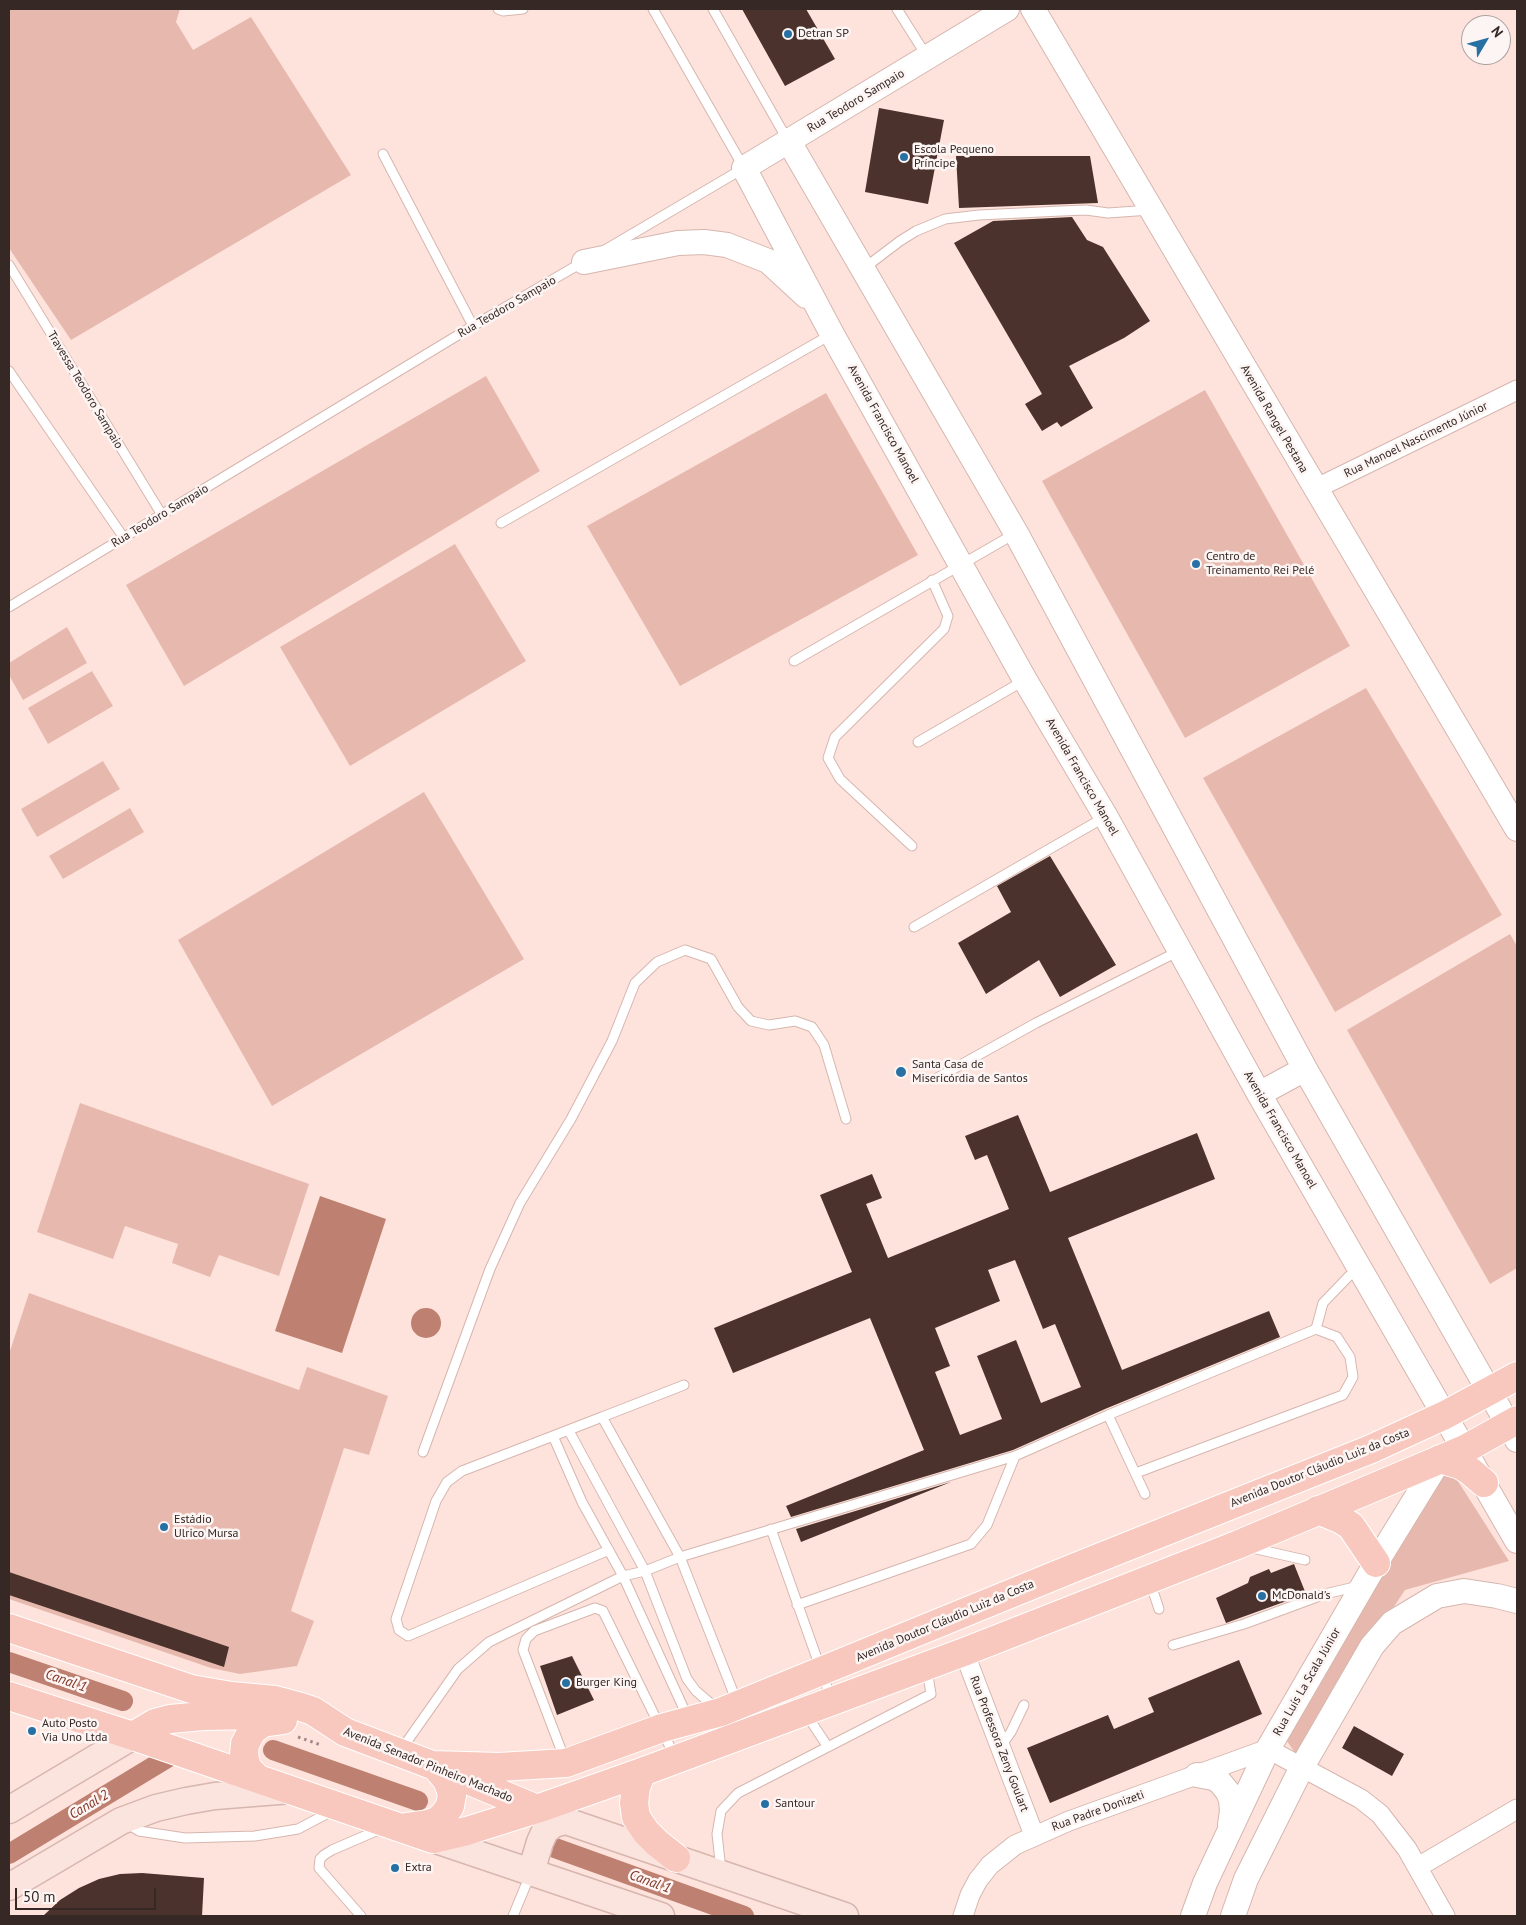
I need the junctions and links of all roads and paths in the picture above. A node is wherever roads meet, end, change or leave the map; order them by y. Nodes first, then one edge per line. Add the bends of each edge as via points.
1 (498, 9) edge
2 (523, 9) edge
3 (653, 9) edge
4 (713, 9) edge
5 (897, 9) edge
6 (1007, 9) edge
7 (1033, 9) edge
8 (928, 58) junction
9 (784, 143) junction
10 (383, 154) dead end
11 (751, 164) junction
12 (1151, 210) junction
13 (584, 262) junction
14 (9, 265) edge
15 (862, 269) junction
16 (821, 311) junction
17 (473, 326) junction
18 (832, 334) junction
19 (9, 371) edge
20 (1517, 390) edge
21 (1315, 489) junction
22 (162, 515) junction
23 (501, 523) dead end
24 (124, 538) junction
25 (1008, 538) junction
26 (969, 559) junction
27 (932, 580) junction
28 (9, 607) edge
29 (794, 661) dead end
30 (1025, 680) junction
31 (918, 742) dead end
32 (1106, 817) junction
33 (1517, 829) edge
34 (912, 846) dead end
35 (914, 927) dead end
36 (1179, 951) junction
37 (1304, 1070) junction
38 (937, 1078) dead end
39 (1264, 1091) junction
40 (846, 1119) dead end
41 (1360, 1268) junction
42 (1316, 1329) junction
43 (684, 1385) dead end
44 (1503, 1386) edge
45 (1108, 1415) junction
46 (602, 1417) junction
47 (1515, 1428) edge
48 (569, 1431) junction
49 (1455, 1433) junction
50 (553, 1436) junction
51 (423, 1452) dead end
52 (1014, 1456) junction
53 (1440, 1459) junction
54 (1136, 1473) junction
55 (1484, 1482) junction
56 (1145, 1494) dead end
57 (1318, 1510) junction
58 (770, 1529) junction
59 (1517, 1541) edge
60 (1237, 1546) junction
61 (609, 1550) junction
62 (680, 1557) junction
63 (1305, 1560) dead end
64 (645, 1571) junction
65 (1370, 1574) junction
66 (623, 1576) junction
67 (1150, 1580) junction
68 (1517, 1600) edge
69 (797, 1605) junction
70 (1159, 1609) dead end
71 (9, 1628) edge
72 (1173, 1645) dead end
73 (964, 1652) junction
74 (927, 1666) junction
75 (821, 1671) junction
76 (9, 1696) edge
77 (832, 1702) junction
78 (1024, 1705) dead end
79 (730, 1708) junction
80 (804, 1712) junction
81 (287, 1719) junction
82 (690, 1721) junction
83 (662, 1728) junction
84 (344, 1732) junction
85 (133, 1736) junction
86 (828, 1747) junction
87 (1000, 1747) junction
88 (1268, 1749) junction
89 (399, 1753) junction
90 (676, 1760) junction
91 (566, 1763) junction
92 (435, 1766) junction
93 (1302, 1767) junction
94 (642, 1772) junction
95 (1197, 1775) junction
96 (256, 1777) junction
97 (292, 1790) junction
98 (537, 1809) junction
99 (1517, 1809) edge
100 (9, 1810) edge
101 (352, 1810) junction
102 (121, 1820) junction
103 (566, 1821) junction
104 (397, 1826) junction
105 (1229, 1831) junction
106 (1034, 1836) junction
107 (434, 1838) junction
108 (676, 1858) junction
109 (1418, 1868) junction
110 (531, 1872) junction
111 (721, 1874) junction
112 (9, 1887) edge
113 (361, 1916) edge
114 (513, 1916) edge
115 (660, 1916) edge
116 (845, 1916) edge
117 (964, 1916) edge
118 (1193, 1916) edge
119 (1233, 1916) edge
120 (1445, 1916) edge

1 - 2 lane
3 - 11 lane, Avenida Francisco Manoel
4 - 9 lane
5 - 8 lane
6 - 8 street, Rua Teodoro Sampaio
7 - 12 street, Avenida Rangel Pestana
8 - 9 street, Rua Teodoro Sampaio
9 - 11 street, Rua Teodoro Sampaio
9 - 15 street
10 - 17 lane
11 - 13 lane, Rua Teodoro Sampaio
11 - 16 street, Avenida Francisco Manoel
12 - 15 lane via 1108,213 1061,211 945,219 916,231
12 - 21 street, Avenida Rangel Pestana
13 - 16 street via 678,243 728,245 768,261
13 - 17 lane, Rua Teodoro Sampaio
14 - 22 lane, Travessa Teodoro Sampaio
15 - 25 street
16 - 18 street, Avenida Francisco Manoel
17 - 22 lane, Rua Teodoro Sampaio
18 - 23 lane
18 - 26 street, Avenida Francisco Manoel
19 - 24 lane
20 - 21 street, Rua Manoel Nascimento Júnior
21 - 33 street, Avenida Rangel Pestana
22 - 24 lane, Rua Teodoro Sampaio
24 - 28 lane, Rua Teodoro Sampaio
25 - 26 lane
25 - 37 street
26 - 27 lane
26 - 30 street, Avenida Francisco Manoel
27 - 29 lane
27 - 34 lane via 948,616 944,630 835,737 828,758 840,779
30 - 31 lane
30 - 32 street, Avenida Francisco Manoel
32 - 35 lane
32 - 36 street, Avenida Francisco Manoel
36 - 38 lane via 1036,1023
36 - 39 street, Avenida Francisco Manoel
37 - 39 street
37 - 44 street
39 - 41 street, Avenida Francisco Manoel
40 - 51 lane via 824,1045 812,1027 795,1021 769,1025 751,1022 738,1007 711,959 685,950 657,962 635,983 612,1041 571,1119 520,1203 490,1269
41 - 42 lane via 1323,1303
41 - 49 street, Avenida Francisco Manoel
42 - 45 lane
42 - 54 lane via 1337,1338 1350,1357 1353,1377 1343,1395
43 - 46 lane
44 - 47 street
44 - 49 main road
45 - 52 lane
45 - 54 lane
46 - 48 lane
46 - 62 lane
47 - 49 main road
48 - 50 lane
48 - 64 lane
49 - 53 main road
49 - 55 street, Avenida Francisco Manoel
49 - 75 main road, Avenida Doutor Cláudio Luiz da Costa via 1371,1449
50 - 61 lane via 582,1502
50 - 61 lane via 462,1471 447,1482 436,1502 396,1619 399,1630 408,1636
52 - 58 lane
52 - 69 lane via 987,1525 970,1544
53 - 55 main road via 1460,1465
53 - 57 main road
53 - 65 street, Rua Luís La Scala Júnior
54 - 56 lane
55 - 59 street, Avenida Francisco Manoel
57 - 60 main road
57 - 65 main road via 1350,1526
58 - 62 lane
58 - 69 lane
60 - 63 lane
60 - 67 main road
61 - 66 lane
62 - 64 lane
62 - 79 lane
64 - 66 lane
64 - 79 lane via 687,1679 696,1691
65 - 72 lane via 1244,1624
65 - 88 street, Rua Luís La Scala Júnior
66 - 82 lane
66 - 89 lane via 489,1642 458,1669
67 - 70 lane
67 - 73 main road
68 - 93 street via 1464,1591 1437,1596 1392,1623 1372,1646
69 - 75 lane
71 - 84 main road, Avenida Senador Pinheiro Machado via 191,1689 274,1700 301,1707 313,1711
73 - 74 main road
73 - 87 street, Rua Professora Zeny Goulart
74 - 77 main road
74 - 86 lane via 931,1694
75 - 77 lane
75 - 79 main road, Avenida Doutor Cláudio Luiz da Costa
76 - 85 main road
77 - 80 main road
78 - 87 lane
79 - 82 main road, Avenida Doutor Cláudio Luiz da Costa
80 - 86 lane
80 - 90 main road
81 - 84 main road
81 - 85 main road via 255,1714 170,1718
81 - 96 main road via 262,1723 252,1731 245,1744 247,1768
82 - 83 main road, Avenida Doutor Cláudio Luiz da Costa
83 - 90 lane
83 - 91 main road, Avenida Doutor Cláudio Luiz da Costa
83 - 91 lane via 603,1611 595,1608 534,1631 526,1639 523,1650
84 - 89 main road, Avenida Senador Pinheiro Machado
85 - 96 main road
85 - 100 main road
86 - 111 lane via 738,1793 721,1811 717,1834
87 - 106 street, Rua Professora Zeny Goulart
88 - 93 street
88 - 95 street, Rua Padre Donizeti
88 - 105 street, Rua Luís La Scala Júnior
89 - 92 main road, Avenida Senador Pinheiro Machado
90 - 94 main road
91 - 92 main road, Avenida Doutor Cláudio Luiz da Costa
92 - 98 main road, Avenida Senador Pinheiro Machado
92 - 104 main road via 450,1788 450,1806 437,1821
93 - 109 street via 1372,1807 1390,1825
93 - 119 street via 1246,1879
94 - 98 main road
94 - 108 main road via 636,1786 636,1817 646,1832
95 - 105 street via 1219,1781 1228,1792 1232,1800
95 - 106 street, Rua Padre Donizeti
96 - 97 main road
97 - 101 main road
97 - 102 main road via 186,1800
98 - 103 main road, Avenida Senador Pinheiro Machado
98 - 107 main road
99 - 109 street
101 - 102 lane via 334,1810 284,1833 223,1838 151,1834
101 - 104 main road
102 - 112 main road
103 - 108 main road, Avenida Senador Pinheiro Machado
103 - 110 main road via 545,1831
104 - 107 main road
104 - 113 lane via 332,1850 320,1859 319,1868
105 - 118 street, Rua Luís La Scala Júnior
106 - 117 street, Rua Padre Donizeti via 990,1866 970,1895
107 - 110 main road
108 - 111 main road, Avenida Senador Pinheiro Machado
109 - 120 street
110 - 114 lane
110 - 115 main road
111 - 116 main road, Avenida Senador Pinheiro Machado

